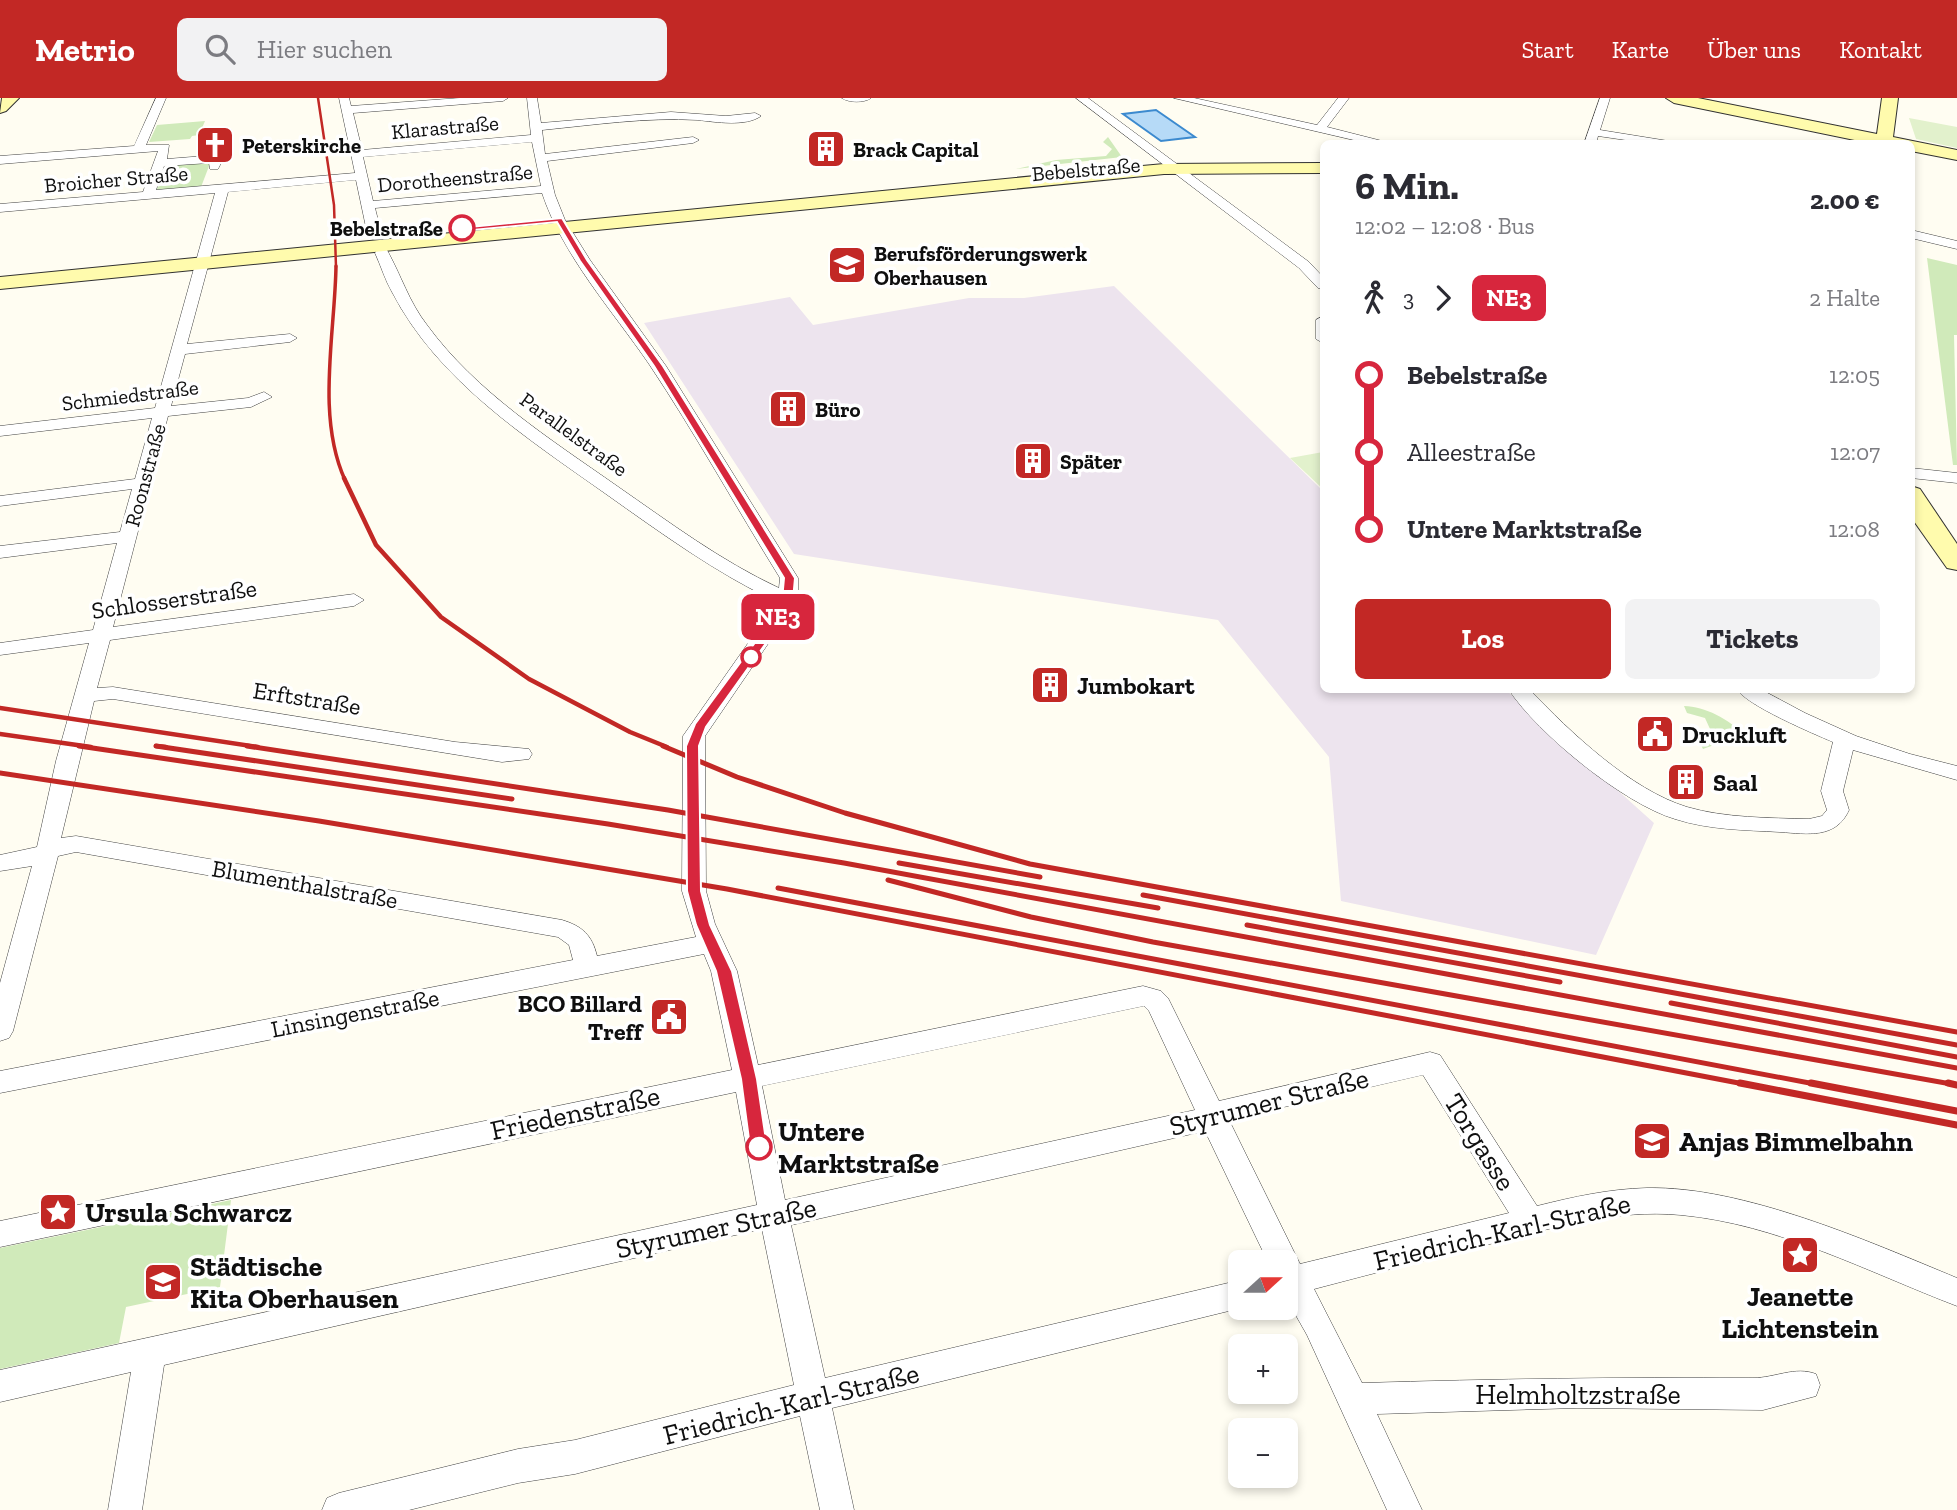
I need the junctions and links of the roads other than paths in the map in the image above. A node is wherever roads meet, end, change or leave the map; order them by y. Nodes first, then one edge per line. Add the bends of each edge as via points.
1 (11, 98) edge
2 (161, 98) edge
3 (503, 98) edge
4 (531, 98) edge
5 (847, 98) edge
6 (866, 98) edge
7 (1081, 98) edge
8 (1179, 98) edge
9 (1344, 98) edge
10 (1605, 98) edge
11 (1674, 98) edge
12 (1890, 103) edge
13 (346, 104) edge
14 (0, 108) edge
15 (755, 116) dead end
16 (1320, 129) junction
17 (536, 133) junction
18 (1591, 138) edge
19 (692, 140) dead end
20 (1371, 140) edge
21 (1621, 140) edge
22 (1892, 140) edge
23 (1915, 146) edge
24 (138, 149) junction
25 (356, 154) junction
26 (1915, 155) edge
27 (1957, 155) edge
28 (540, 158) junction
29 (0, 160) edge
30 (1320, 160) edge
31 (160, 163) junction
32 (214, 166) dead end
33 (1167, 166) junction
34 (1320, 169) edge
35 (1119, 173) junction
36 (361, 176) junction
37 (547, 188) junction
38 (222, 189) junction
39 (1198, 194) junction
40 (148, 195) junction
41 (852, 195) junction
42 (367, 205) junction
43 (0, 208) edge
44 (1241, 218) junction
45 (561, 223) junction
46 (374, 232) dead end
47 (1915, 235) edge
48 (1915, 241) edge
49 (1957, 245) edge
50 (382, 253) dead end
51 (202, 262) junction
52 (0, 282) edge
53 (1320, 282) edge
54 (290, 338) dead end
55 (177, 350) junction
56 (264, 397) dead end
57 (161, 412) junction
58 (0, 431) edge
59 (1915, 473) edge
60 (1957, 478) edge
61 (142, 484) junction
62 (0, 501) edge
63 (1915, 501) edge
64 (128, 536) junction
65 (1915, 537) edge
66 (0, 552) edge
67 (1957, 562) edge
68 (1957, 583) edge
69 (354, 600) dead end
70 (788, 600) junction
71 (101, 635) junction
72 (0, 649) edge
73 (1522, 693) edge
74 (1753, 693) edge
75 (85, 695) junction
76 (1845, 739) junction
77 (521, 754) dead end
78 (1957, 772) edge
79 (48, 851) junction
80 (0, 863) edge
81 (711, 943) junction
82 (587, 967) junction
83 (0, 1031) edge
84 (1430, 1063) joint
85 (749, 1079) junction
86 (0, 1082) edge
87 (1214, 1117) junction
88 (773, 1214) junction
89 (1530, 1221) junction
90 (0, 1234) edge
91 (1276, 1250) edge
92 (1298, 1271) edge
93 (1298, 1291) edge
94 (1957, 1292) edge
95 (1228, 1297) edge
96 (150, 1352) junction
97 (1804, 1385) dead end
98 (0, 1386) edge
99 (811, 1397) junction
100 (1351, 1399) junction
101 (125, 1510) edge
102 (339, 1510) edge
103 (838, 1510) edge
104 (1405, 1510) edge

1 - 14 street
2 - 24 street
3 - 13 street
4 - 17 street
5 - 6 street
7 - 33 street
8 - 16 street
9 - 16 street
10 - 18 street
11 - 22 street
12 - 22 street via 1901,122 1901,138
13 - 25 street
15 - 17 street, Klarastraße via 671,115
16 - 20 street
17 - 25 street, Klarastraße
17 - 28 street
18 - 21 street
19 - 28 street
23 - 27 street
24 - 29 street
24 - 31 street via 165,147
25 - 36 street
26 - 27 street
28 - 37 street
30 - 33 street, Bebelstraße
31 - 32 street via 217,159
31 - 40 street
33 - 34 street, Bebelstraße
33 - 35 street, Bebelstraße
33 - 39 street
33 - 41 street, Bebelstraße
33 - 44 street
35 - 39 street via 1166,180
35 - 41 street, Bebelstraße
36 - 38 street, Broicher Straße
36 - 42 street
37 - 42 street, Dorotheenstraße
37 - 45 street
38 - 40 street, Broicher Straße
38 - 51 street, Roonstraße
39 - 44 street
40 - 43 street, Broicher Straße
41 - 45 street, Bebelstraße
42 - 46 street
44 - 53 street
45 - 51 street, Bebelstraße
45 - 70 street via 787,571
47 - 49 street
48 - 49 street
50 - 70 street, Parallelstraße via 393,282 427,334 494,402 719,564
51 - 52 street, Bebelstraße
51 - 55 street, Roonstraße
54 - 55 street
55 - 57 street, Roonstraße
56 - 57 street, Schmiedstraße
57 - 58 street, Schmiedstraße
57 - 61 street, Roonstraße
59 - 60 street
61 - 62 street
61 - 64 street, Roonstraße
63 - 67 street
64 - 66 street
64 - 71 street, Roonstraße
65 - 68 street
69 - 71 street, Schlosserstraße
70 - 81 street via 694,736 697,905
71 - 72 street, Schlosserstraße
71 - 75 street, Roonstraße
73 - 76 street via 1612,773 1656,803 1691,816 1825,825 1838,810 1832,791
74 - 76 street
75 - 77 street, Erftstraße via 113,693 455,748
75 - 79 street, Roonstraße
76 - 78 street
79 - 80 street, Blumenthalstraße
79 - 82 street, Blumenthalstraße via 76,844 562,929 581,941
79 - 83 street, Roonstraße
81 - 82 street, Linsingenstraße
81 - 85 street via 724,971
82 - 86 street, Linsingenstraße
84 - 87 street, Styrumer Straße via 1230,1108
84 - 89 street, Torgasse
85 - 87 street, Friedenstraße via 1135,996 1149,997 1159,1005
85 - 88 street
85 - 90 street, Friedenstraße
87 - 88 street, Styrumer Straße
87 - 91 street
88 - 96 street, Styrumer Straße
88 - 99 street
89 - 92 street, Friedrich-Karl-Straße
89 - 94 street, Friedrich-Karl-Straße via 1623,1200 1704,1203 1782,1224
93 - 100 street
95 - 99 street, Friedrich-Karl-Straße
96 - 98 street, Styrumer Straße
96 - 101 street
97 - 100 street, Helmholtzstraße via 1763,1394 1577,1392
99 - 102 street, Friedrich-Karl-Straße
99 - 103 street
100 - 104 street

